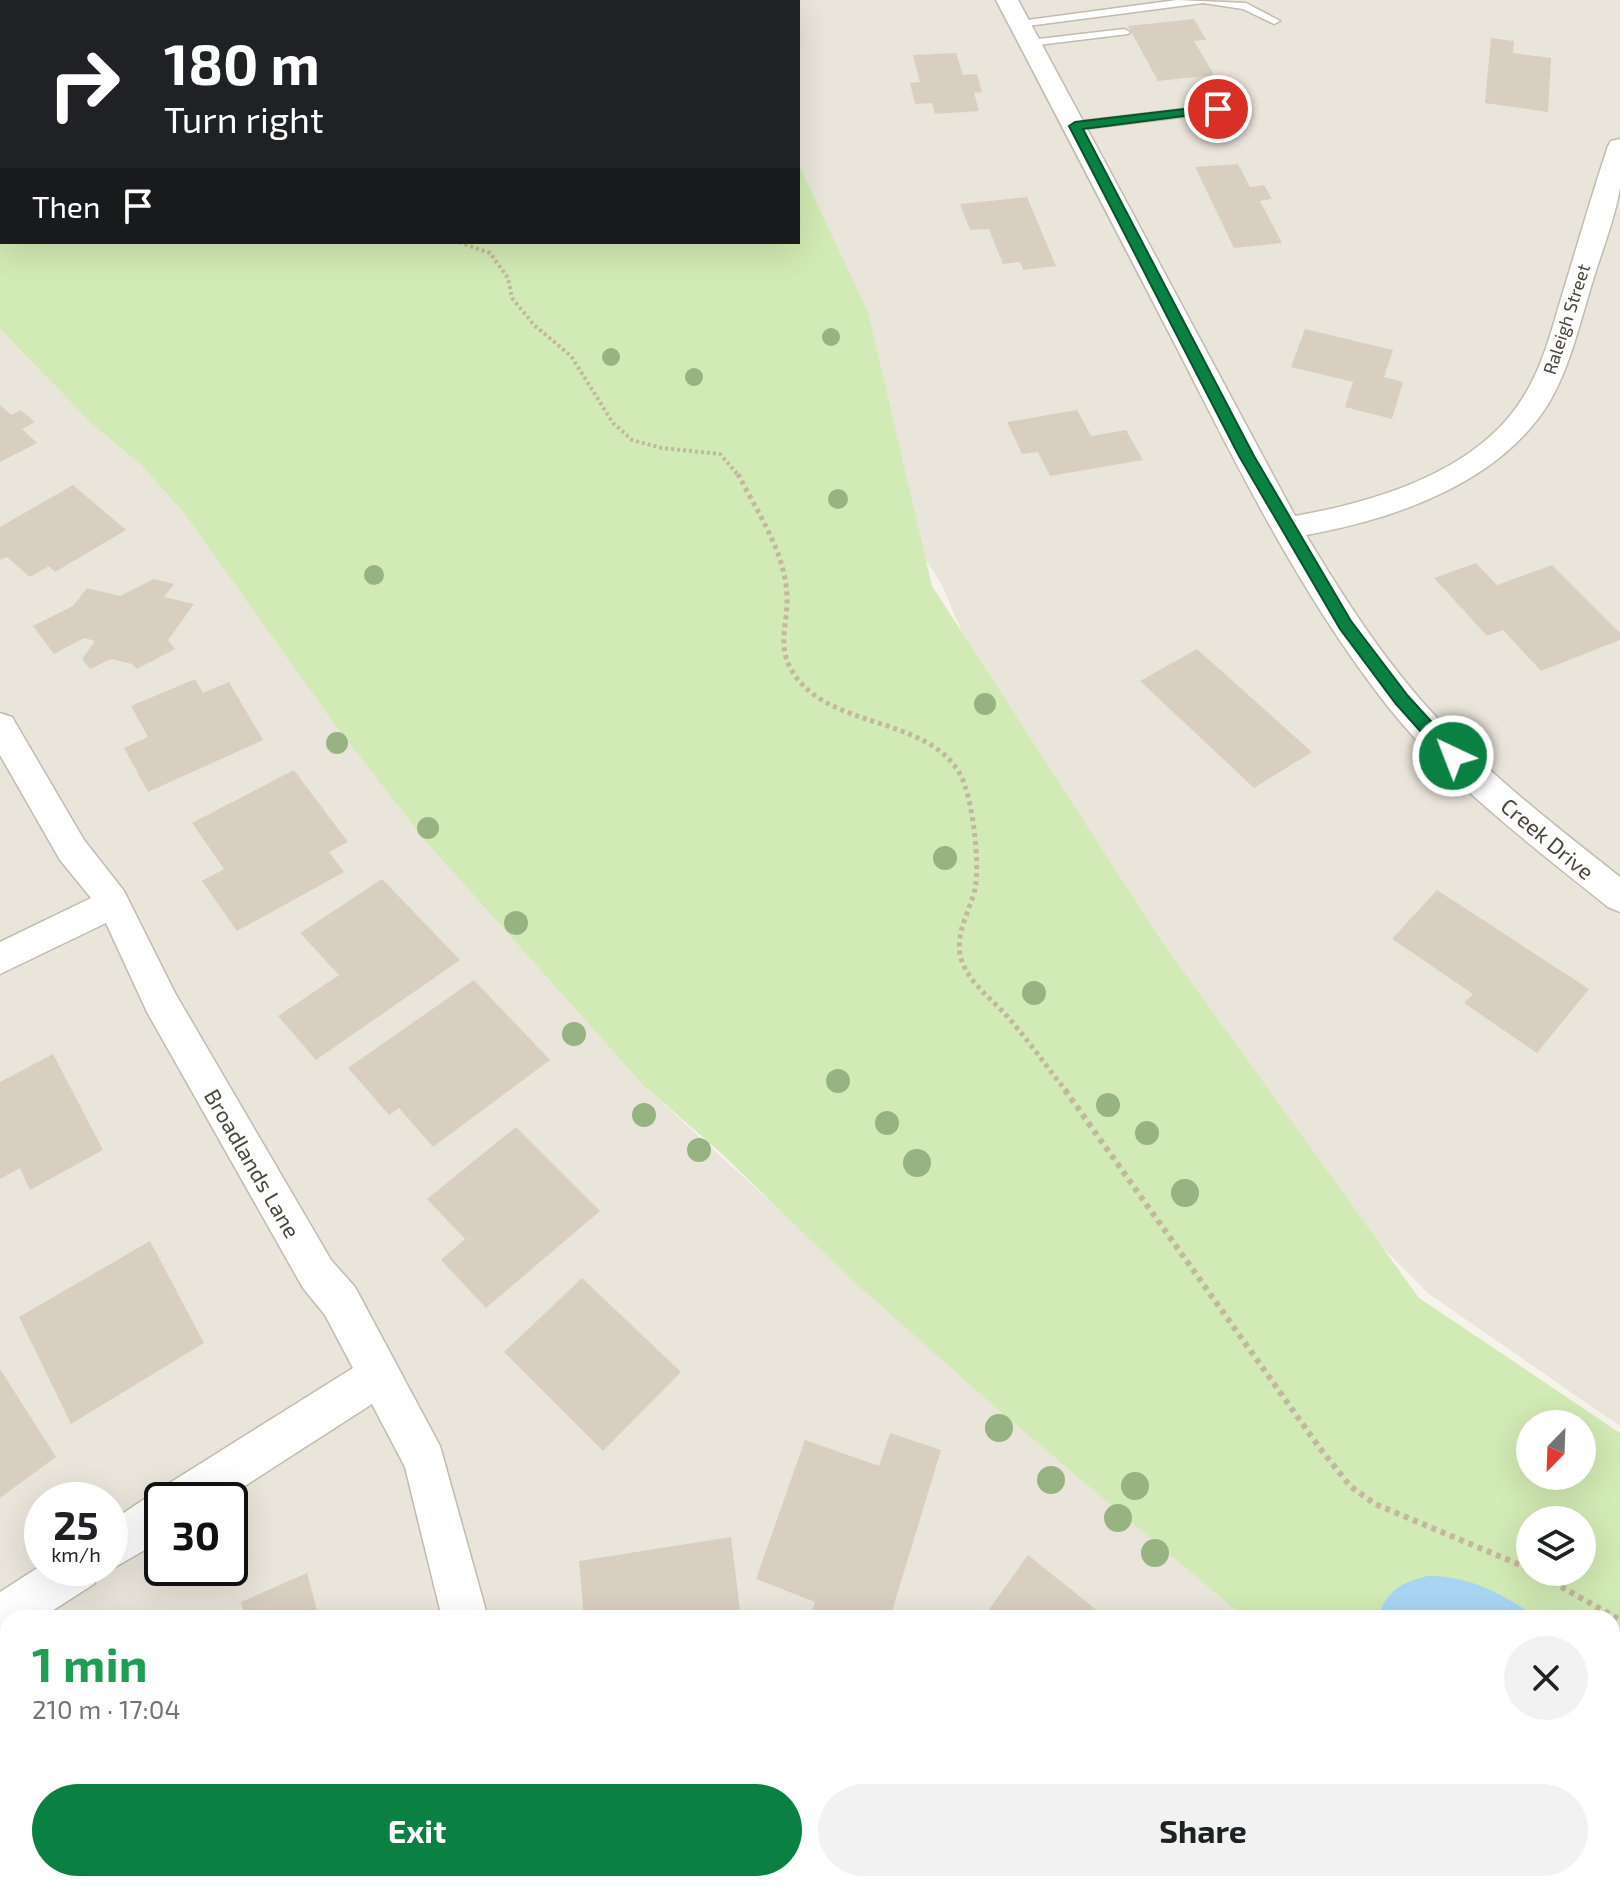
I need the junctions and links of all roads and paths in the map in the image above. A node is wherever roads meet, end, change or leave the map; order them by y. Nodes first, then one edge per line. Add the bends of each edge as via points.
1 (1274, 21) dead end
2 (1019, 22) edge
3 (1124, 32) dead end
4 (1218, 109) dead end
5 (1075, 126) junction
6 (1620, 146) edge
7 (465, 244) edge
8 (1288, 528) junction
9 (0, 726) edge
10 (1620, 897) edge
11 (112, 904) junction
12 (0, 959) edge
13 (379, 1375) junction
14 (212, 1482) edge
15 (1516, 1562) edge
16 (50, 1586) edge
17 (1559, 1586) edge
18 (12, 1610) edge
19 (463, 1610) edge
20 (1602, 1610) edge

1 - 2 lane via 1246,6 1203,0
2 - 3 lane
2 - 5 street, Creek Drive
4 - 5 lane
5 - 8 street, Creek Drive
6 - 8 street, Raleigh Street via 1552,370 1510,434 1445,477 1384,504 1335,522
7 - 15 path via 490,253 508,278 512,298 571,356 613,423 632,440 720,454 735,469 778,553 787,597 782,635 790,668 813,695 934,745 961,776 978,847 975,888 959,936 960,956 974,983 1007,1016 1095,1129 1319,1447 1355,1489 1401,1516
8 - 10 street, Creek Drive via 1345,625 1402,700 1464,766
9 - 11 street, Broadlands Lane via 72,850 90,866
11 - 12 street
11 - 13 street, Broadlands Lane via 168,1015
13 - 14 street
13 - 19 street, Broadlands Lane via 425,1461
16 - 18 street
17 - 20 path

